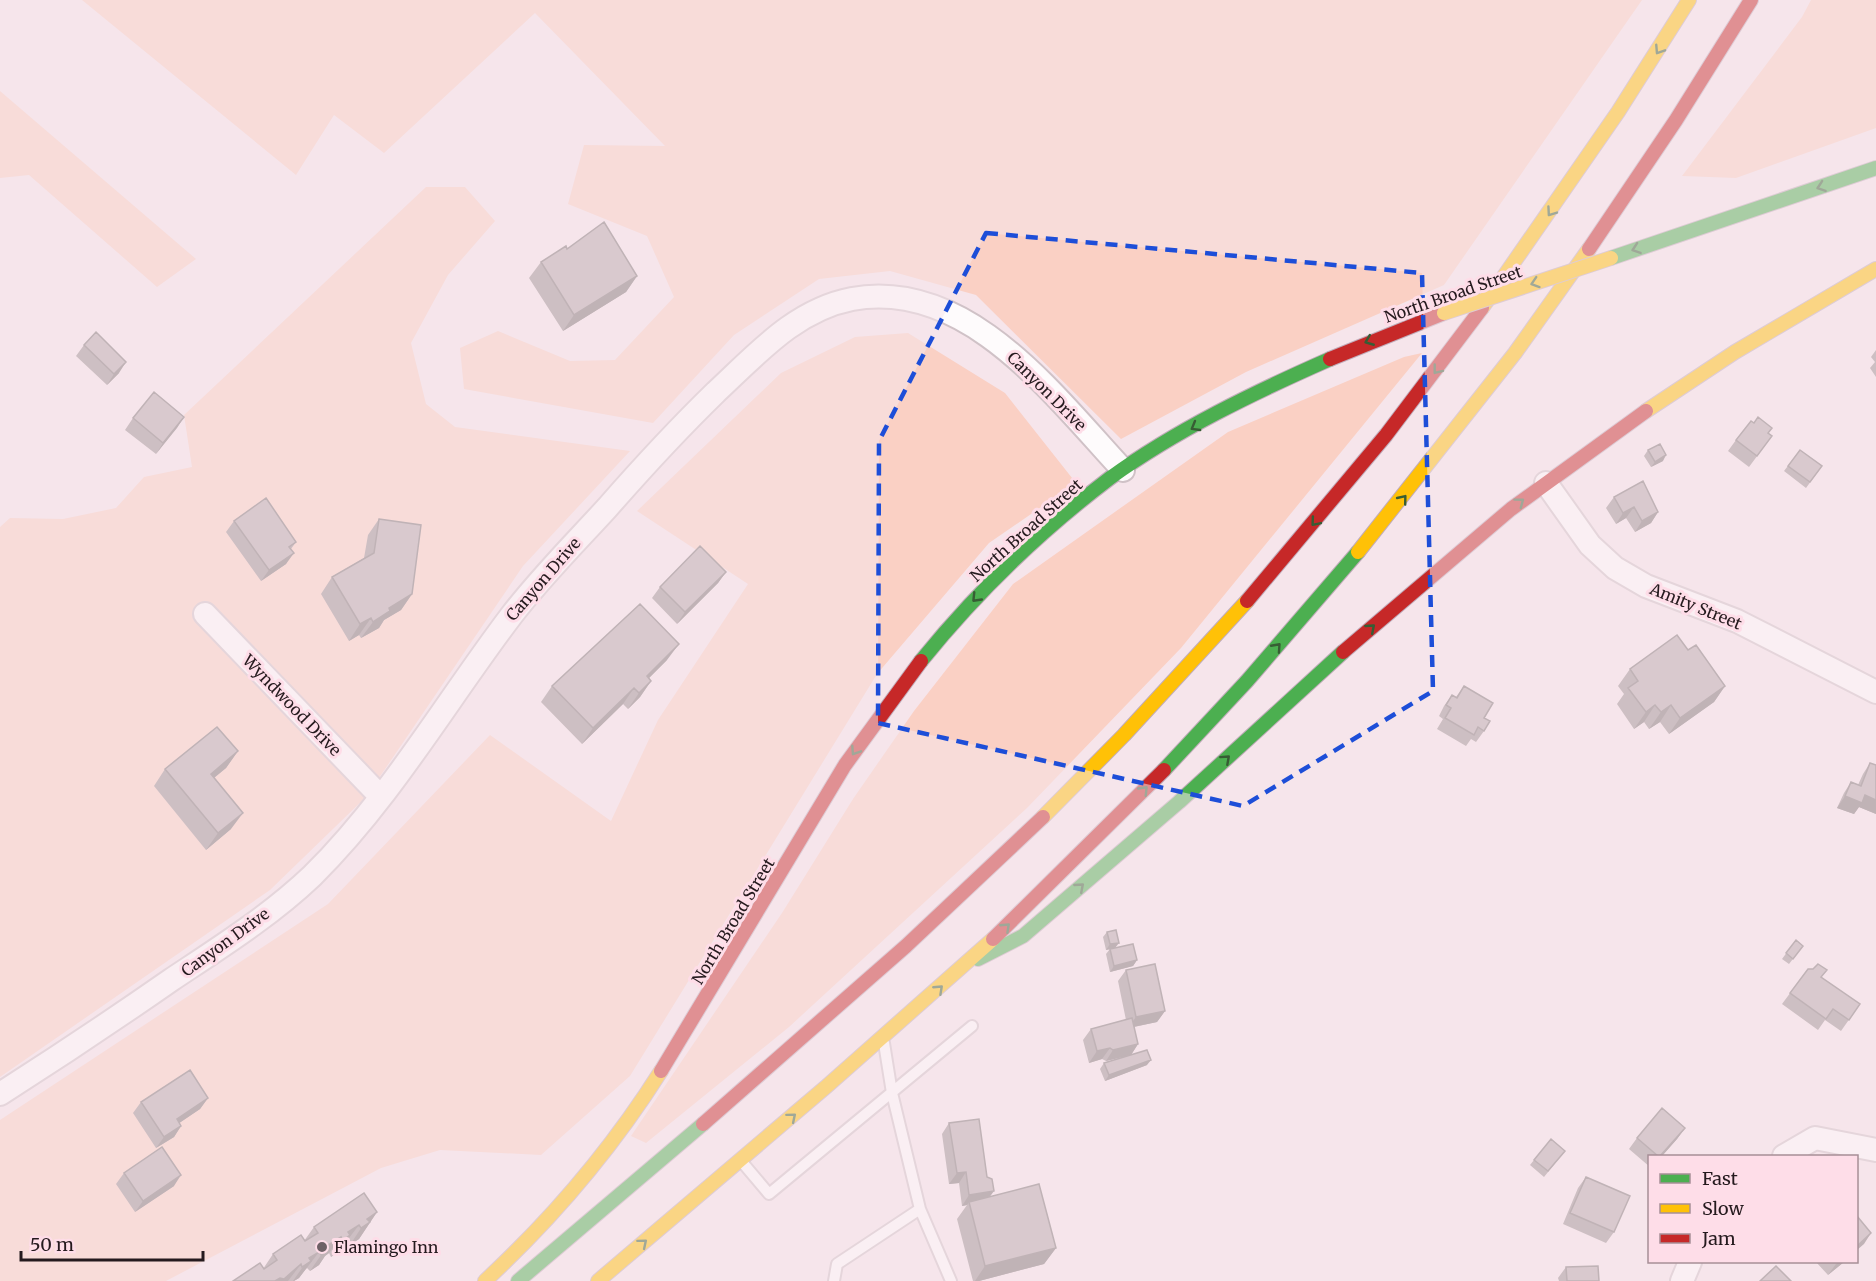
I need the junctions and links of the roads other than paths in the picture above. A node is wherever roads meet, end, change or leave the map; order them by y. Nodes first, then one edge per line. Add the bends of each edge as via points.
1 (1689, 0) edge
2 (1751, 0) edge
3 (1876, 168) edge
4 (1876, 269) edge
5 (1123, 470) junction
6 (1546, 483) junction
7 (205, 614) dead end
8 (1876, 692) edge
9 (380, 796) junction
10 (963, 967) junction
11 (972, 1026) dead end
12 (884, 1039) junction
13 (892, 1093) junction
14 (0, 1094) edge
15 (1876, 1150) edge
16 (1786, 1155) edge
17 (741, 1160) junction
18 (920, 1209) junction
19 (1690, 1263) edge
20 (485, 1281) edge
21 (518, 1281) edge
22 (598, 1281) edge
23 (834, 1281) edge
24 (951, 1281) edge
25 (1682, 1281) edge

1 -> 21 main road via 1575,177 1454,347 1348,483 1196,658 1079,782 922,933
10 -> 2 main road via 1174,759 1297,625 1392,513 1488,391 1589,252
3 -> 5 main road, North Broad Street, bridge via 1350,348 1236,403
4 - 6 main road via 1709,370
5 - 9 street, Canyon Drive via 1027,366 989,336 945,311 902,298 854,299 816,310 776,336 666,441 547,570
5 -> 20 main road, North Broad Street via 1064,515 1004,569 958,616 904,682 843,769 641,1103 574,1192
6 - 8 street, Amity Street via 1590,545 1615,568 1646,586 1737,621
10 -> 6 main road via 1023,936 1179,802 1423,582
7 - 9 street, Wyndwood Drive
9 - 14 street, Canyon Drive via 310,877 266,914
12 -> 10 main road
11 - 13 lane
12 - 13 lane
17 -> 12 main road
13 - 17 lane via 769,1194
13 - 18 lane
15 - 16 street via 1815,1138
22 -> 17 main road
18 - 23 lane via 837,1264
18 - 24 lane
19 - 25 street

